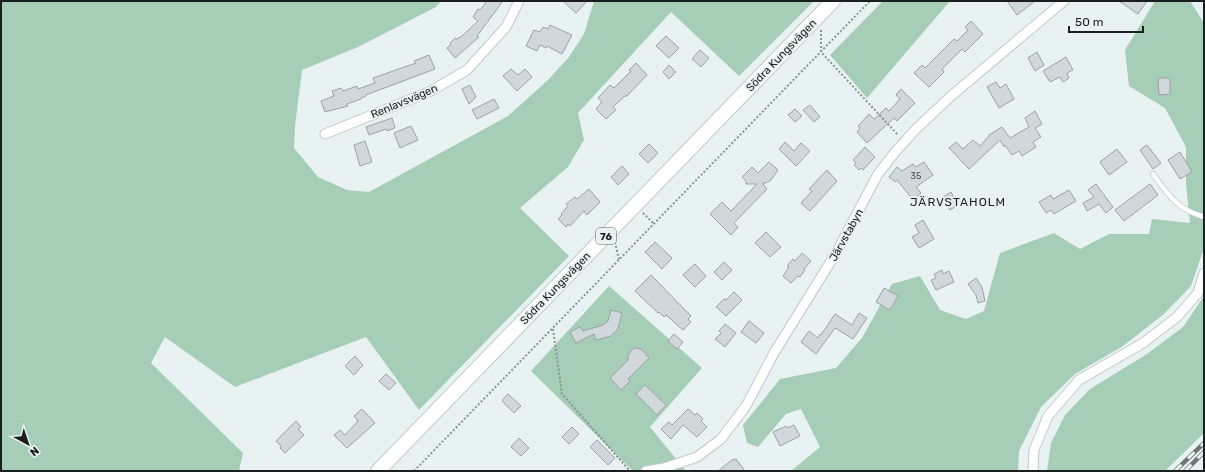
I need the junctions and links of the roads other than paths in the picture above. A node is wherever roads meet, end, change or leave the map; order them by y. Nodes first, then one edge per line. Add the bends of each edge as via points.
1 (519, 1) edge
2 (833, 1) edge
3 (1064, 1) edge
4 (325, 134) dead end
5 (1153, 174) dead end
6 (1204, 217) edge
7 (1204, 273) edge
8 (378, 471) edge
9 (646, 471) edge
10 (1033, 471) edge

1 - 4 street, Renlavsvägen via 506,27 467,70 431,91
2 - 8 main road, Södra Kungsvägen / 76
3 - 9 street, Järvstabyn via 950,97 904,142 878,174 836,253 774,353 746,406 721,439 697,457
5 - 6 lane via 1170,197 1185,209
7 - 10 street via 1198,293 1177,317 1143,343 1079,380 1070,390 1048,416 1034,450

